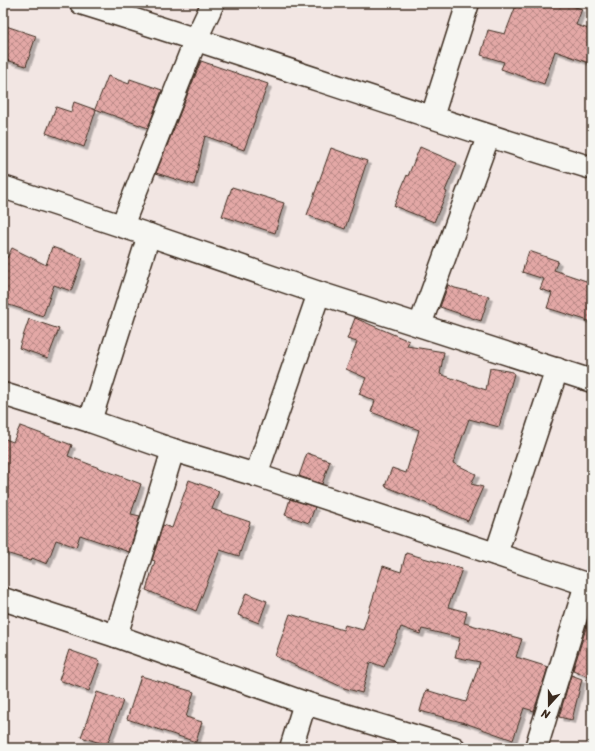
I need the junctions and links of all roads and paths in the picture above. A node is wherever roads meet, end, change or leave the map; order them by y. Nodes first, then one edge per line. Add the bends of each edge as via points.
1 (81, 3) edge
2 (213, 3) edge
3 (468, 3) edge
4 (196, 39) junction
5 (432, 117) junction
6 (488, 137) junction
7 (592, 168) edge
8 (3, 187) edge
9 (122, 226) junction
10 (149, 235) junction
11 (319, 293) junction
12 (420, 325) junction
13 (558, 370) junction
14 (592, 381) edge
15 (3, 394) edge
16 (90, 421) junction
17 (173, 450) junction
18 (256, 475) junction
19 (496, 554) junction
20 (589, 585) edge
21 (3, 599) edge
22 (116, 636) junction
23 (305, 703) junction
24 (291, 748) edge
25 (454, 748) edge
26 (536, 748) edge

1 - 4 street
2 - 4 street
3 - 5 street
4 - 5 street
4 - 9 street
5 - 6 street
6 - 7 street
6 - 12 street
8 - 9 street
9 - 10 street
10 - 11 street
10 - 16 street
11 - 12 street
11 - 18 street
12 - 13 street
13 - 14 street
13 - 19 street
15 - 16 street
16 - 17 street
17 - 18 street
17 - 22 street
18 - 19 street
19 - 20 street
20 - 26 street
21 - 22 street
22 - 23 street
23 - 24 street
23 - 25 street

